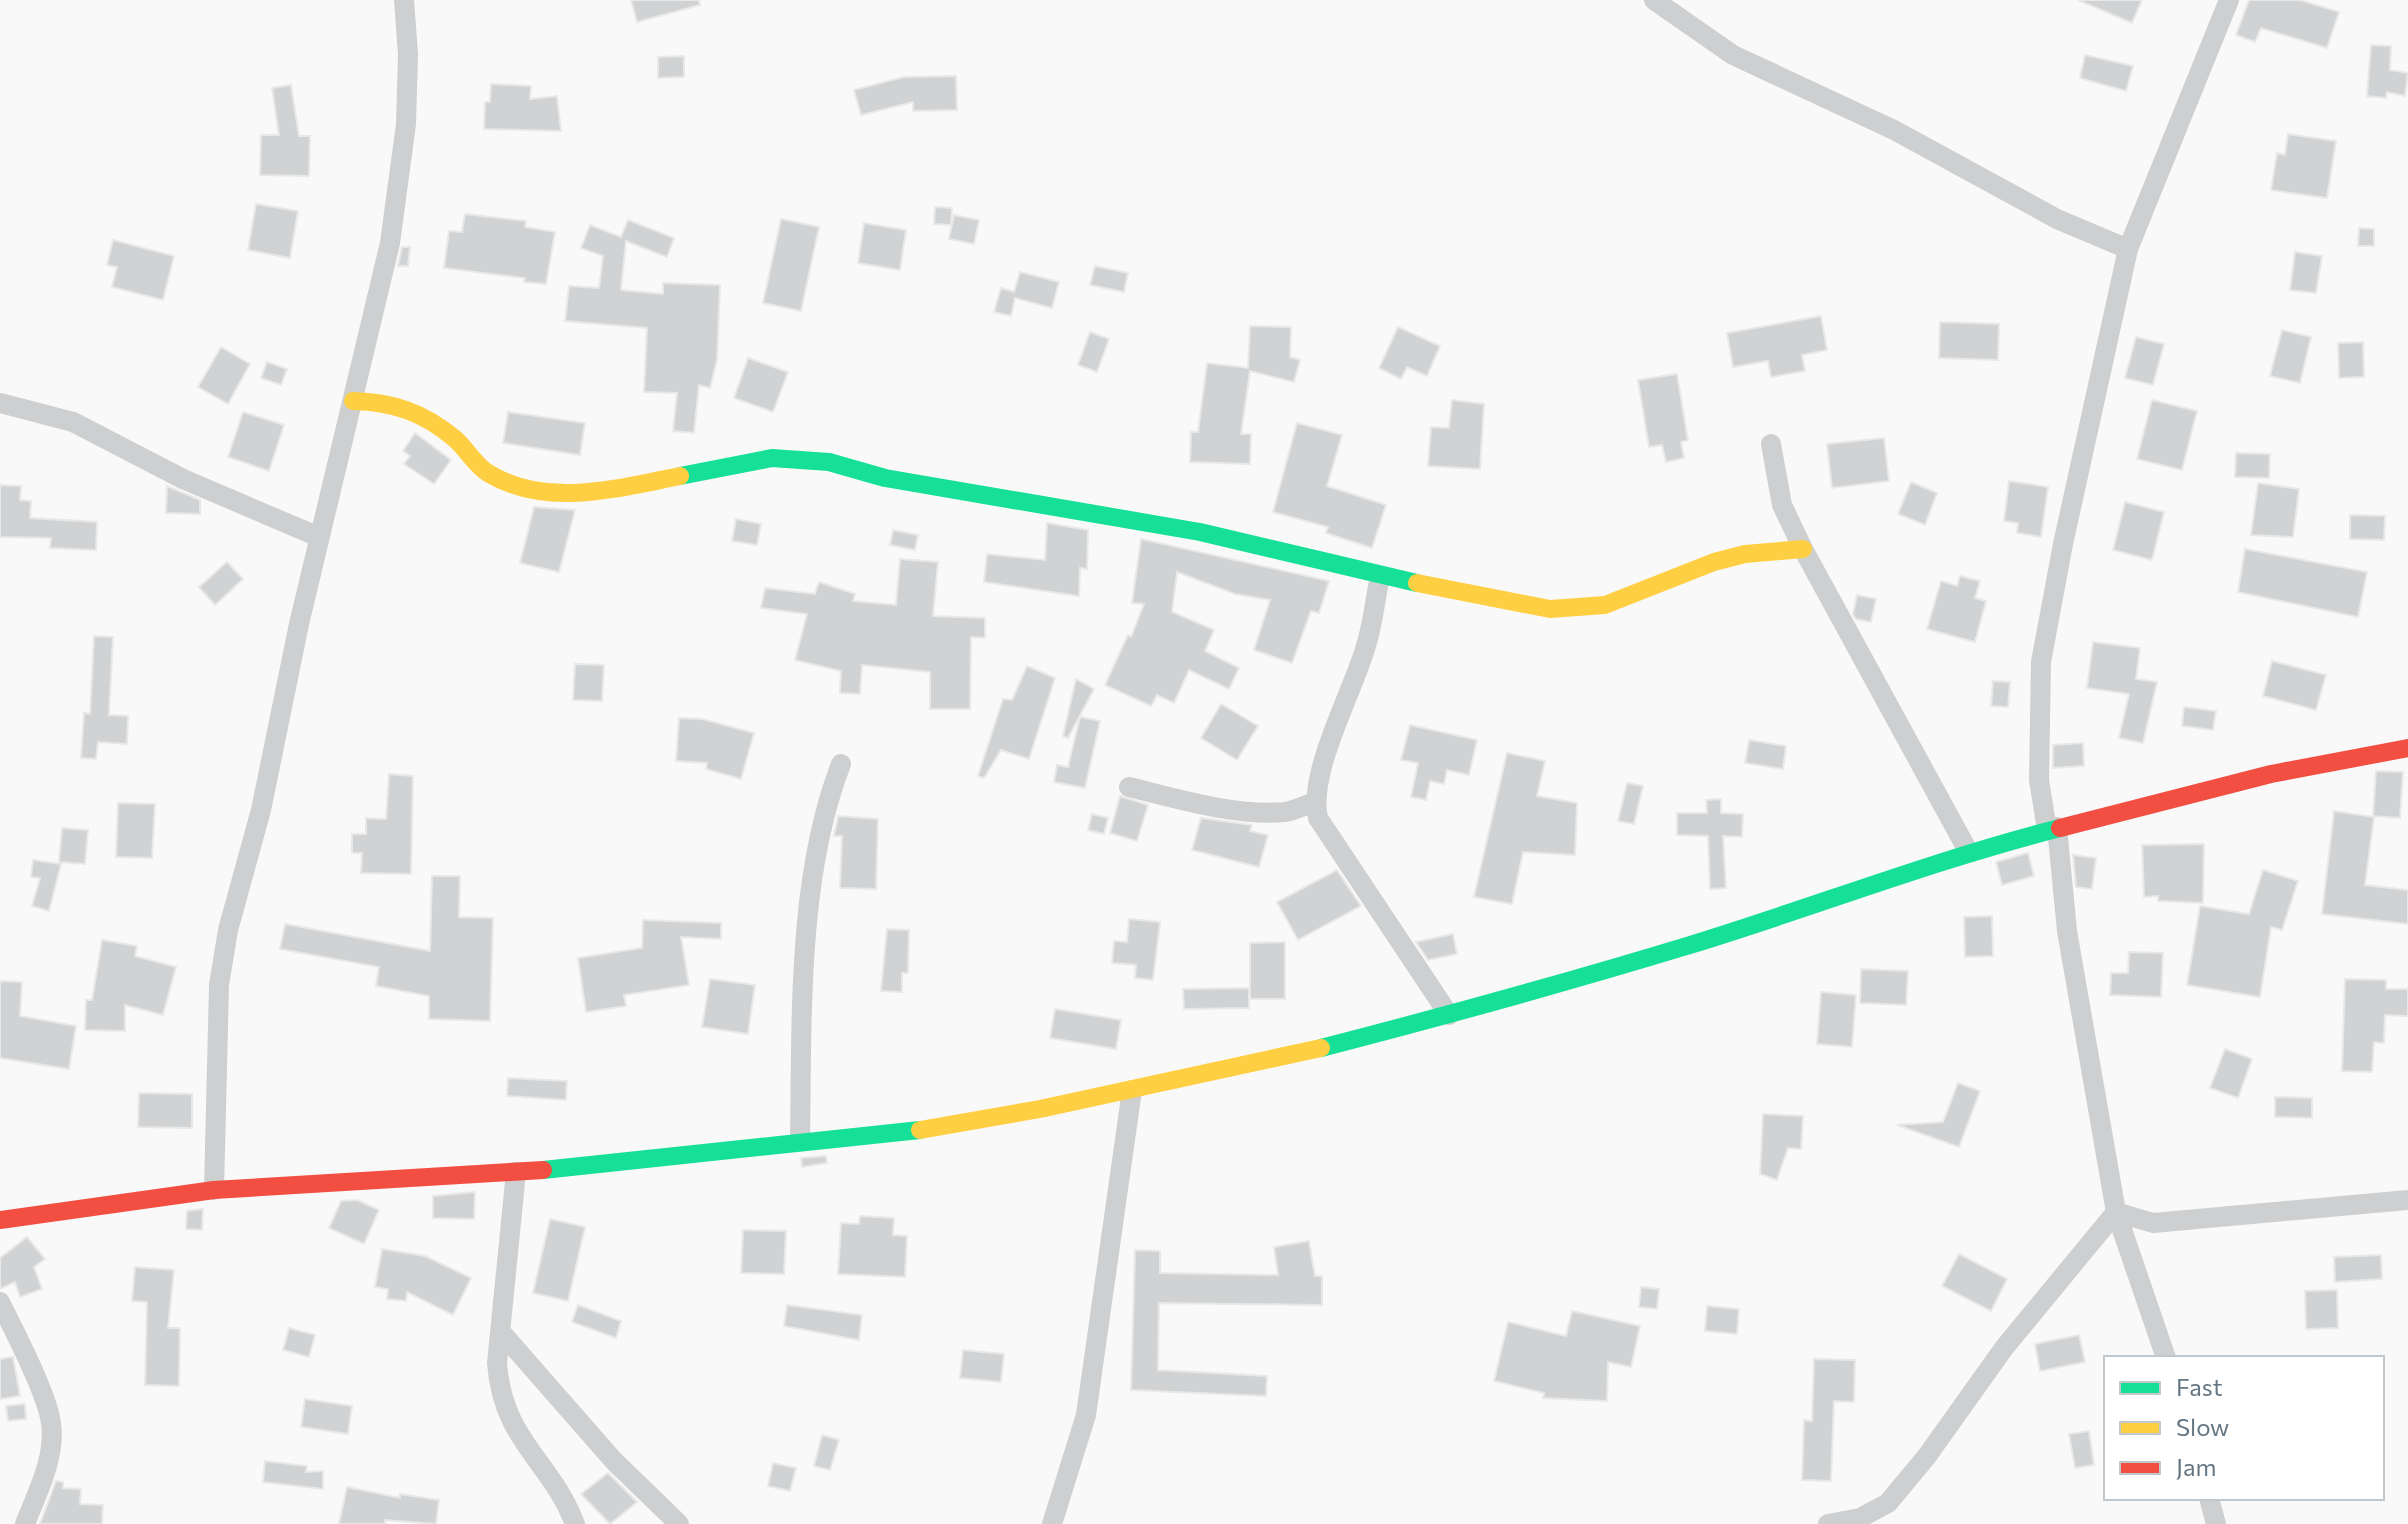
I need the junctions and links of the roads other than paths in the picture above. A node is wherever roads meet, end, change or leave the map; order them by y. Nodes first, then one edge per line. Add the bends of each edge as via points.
1 (404, 0) edge
2 (1654, 0) edge
3 (2229, 0) edge
4 (2128, 249) junction
5 (353, 401) junction
6 (0, 403) edge
7 (1771, 444) dead end
8 (319, 537) junction
9 (1803, 549) junction
10 (1380, 576) junction
11 (2408, 748) edge
12 (841, 764) dead end
13 (1129, 787) dead end
14 (1315, 802) junction
15 (2052, 828) junction
16 (1968, 851) junction
17 (1449, 1015) junction
18 (1132, 1090) junction
19 (800, 1141) junction
20 (516, 1172) junction
21 (214, 1190) junction
22 (2408, 1200) edge
23 (2116, 1212) junction
24 (0, 1220) edge
25 (0, 1302) edge
26 (501, 1332) junction
27 (2165, 1356) edge
28 (2210, 1500) edge
29 (25, 1524) edge
30 (575, 1524) edge
31 (679, 1524) edge
32 (1052, 1524) edge
33 (1828, 1524) edge
34 (2216, 1524) edge

1 - 5 street via 406,124 390,243
2 - 4 street via 1733,55 1894,130 2057,219
3 - 4 street
4 - 15 street via 2041,662 2039,780
5 - 8 street
5 - 10 street via 387,402 411,410 454,438 487,473 532,490 608,490 742,462 816,461 885,478 1200,532
6 - 8 street via 73,422 183,479
7 - 9 street via 1782,505
8 - 21 street via 219,985
9 - 10 street via 1714,562 1605,605 1550,609
9 - 16 street
10 - 14 street via 1367,645 1317,776
11 - 15 street via 2271,774
12 - 19 street via 820,825 809,921
13 - 14 street via 1205,805 1257,810 1285,812
14 - 17 street via 1318,818
15 - 16 street
15 - 23 street
16 - 17 street via 1692,944
17 - 18 street
18 - 19 street via 900,1134
18 - 32 street via 1086,1415
19 - 20 street
20 - 21 street
20 - 26 street
21 - 24 street
22 - 23 street via 2153,1223
23 - 27 street
23 - 33 street via 2004,1348 1888,1503 1860,1518
25 - 29 street via 51,1421 51,1446
26 - 30 street via 499,1394 507,1417 567,1503
26 - 31 street via 614,1461
28 - 34 street

